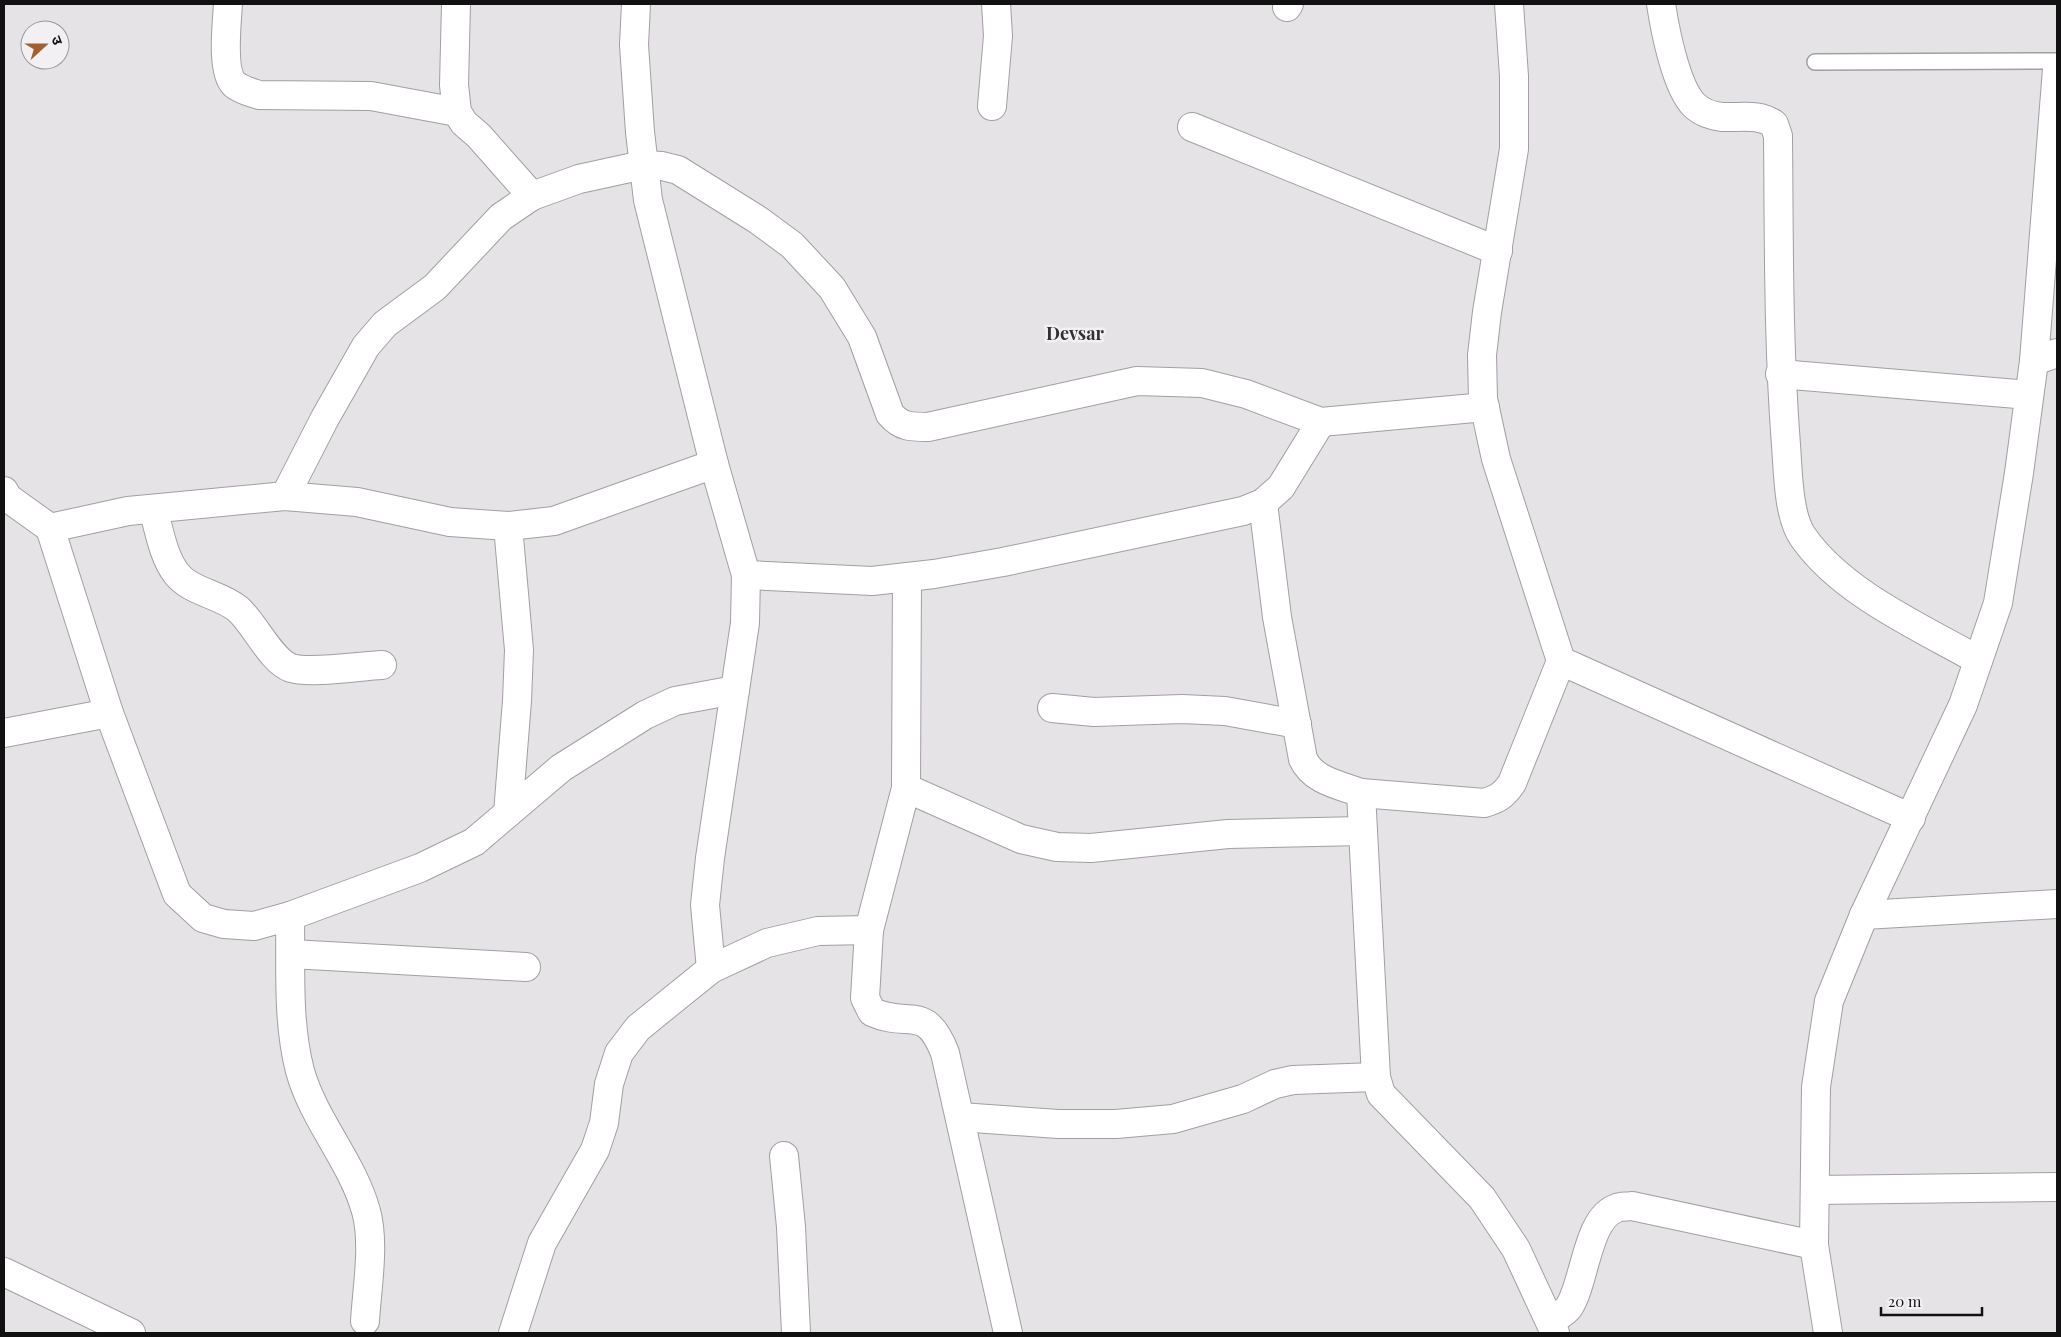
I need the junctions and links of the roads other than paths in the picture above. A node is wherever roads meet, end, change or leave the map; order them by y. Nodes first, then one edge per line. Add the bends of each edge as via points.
1 (228, 4) edge
2 (456, 4) edge
3 (636, 4) edge
4 (996, 4) edge
5 (1509, 4) edge
6 (1661, 4) edge
7 (2057, 61) edge
8 (1816, 62) dead end
9 (2057, 69) edge
10 (992, 106) dead end
11 (457, 112) junction
12 (1192, 127) dead end
13 (644, 166) junction
14 (532, 196) junction
15 (1498, 251) junction
16 (2046, 357) edge
17 (1780, 374) junction
18 (2029, 396) junction
19 (1484, 407) junction
20 (1321, 422) junction
21 (714, 464) junction
22 (4, 491) edge
23 (285, 496) junction
24 (1264, 503) junction
25 (154, 509) junction
26 (508, 526) junction
27 (50, 528) junction
28 (746, 575) junction
29 (907, 577) junction
30 (1978, 660) junction
31 (1561, 661) junction
32 (382, 665) dead end
33 (735, 690) junction
34 (1052, 708) dead end
35 (109, 713) junction
36 (1297, 724) junction
37 (4, 732) edge
38 (906, 788) junction
39 (1361, 793) junction
40 (508, 813) junction
41 (1911, 818) junction
42 (1363, 831) junction
43 (2057, 904) edge
44 (1864, 915) junction
45 (290, 916) junction
46 (869, 930) junction
47 (291, 954) junction
48 (526, 967) dead end
49 (711, 969) junction
50 (1376, 1077) junction
51 (960, 1118) junction
52 (784, 1156) dead end
53 (2057, 1187) edge
54 (1816, 1190) junction
55 (1814, 1245) junction
56 (4, 1272) edge
57 (365, 1321) dead end
58 (1553, 1327) edge
59 (131, 1333) edge
60 (513, 1333) edge
61 (796, 1333) edge
62 (1008, 1333) edge
63 (1828, 1333) edge

1 - 11 street via 228,69 233,83 244,91 259,95 371,96
2 - 11 street via 454,86
3 - 13 street via 634,45
4 - 10 street via 998,36
5 - 15 street via 1514,76 1514,149
6 - 17 street via 1679,79 1694,105 1720,117 1766,118 1774,124 1778,136
7 - 8 lane
9 - 16 street
11 - 14 street
12 - 15 street
13 - 14 street via 578,179
13 - 20 street via 678,170 792,245 832,288 862,337 890,414 898,423 928,427 1137,381 1202,383 1246,394
13 - 21 street via 663,268
14 - 23 street via 501,217 435,287 385,324 366,346
15 - 19 street via 1482,354
16 - 18 street
17 - 18 street
17 - 30 street via 1790,502 1802,536 1825,564 1866,596
18 - 30 street via 1998,602
19 - 20 street
19 - 31 street via 1496,459
20 - 24 street via 1281,487
21 - 26 street via 554,522
21 - 28 street
22 - 27 street via 8,498
23 - 25 street
23 - 26 street via 357,502 450,522
24 - 29 street via 1243,511 1003,562
24 - 36 street via 1278,617
25 - 27 street via 128,511
25 - 32 street via 169,562 176,574 238,610 283,664 301,670
26 - 40 street via 519,650
27 - 35 street
28 - 29 street via 872,581
28 - 33 street via 746,623
29 - 38 street
30 - 41 street via 1963,704
31 - 39 street via 1512,783 1498,799 1484,803
31 - 41 street
33 - 40 street via 675,701 645,715 561,768
33 - 49 street via 705,905
34 - 36 street via 1094,712 1225,711
35 - 37 street
35 - 45 street via 177,894 202,918 224,924 254,926
36 - 39 street via 1308,769 1317,776
38 - 42 street via 1022,839 1056,847 1091,848 1228,834
38 - 46 street
39 - 42 street
40 - 45 street via 474,842 429,864
41 - 44 street
42 - 50 street
43 - 44 street
44 - 54 street via 1829,1001 1816,1087
45 - 47 street
46 - 49 street via 818,931 766,943
46 - 51 street via 865,998 872,1012 885,1018 920,1019 929,1024 940,1038 945,1053
47 - 48 street
47 - 57 street via 294,1041 301,1073 319,1118 359,1190 366,1213 369,1236
49 - 60 street via 638,1028 618,1053 609,1084 604,1123 595,1150 542,1243
50 - 51 street via 1294,1080 1174,1119 1058,1124
50 - 58 street via 1381,1094 1398,1115 1482,1198 1516,1249
51 - 62 street
52 - 61 street
53 - 54 street
54 - 55 street
55 - 58 street via 1632,1206 1616,1208 1603,1217 1594,1234 1579,1286
55 - 63 street
56 - 59 street

